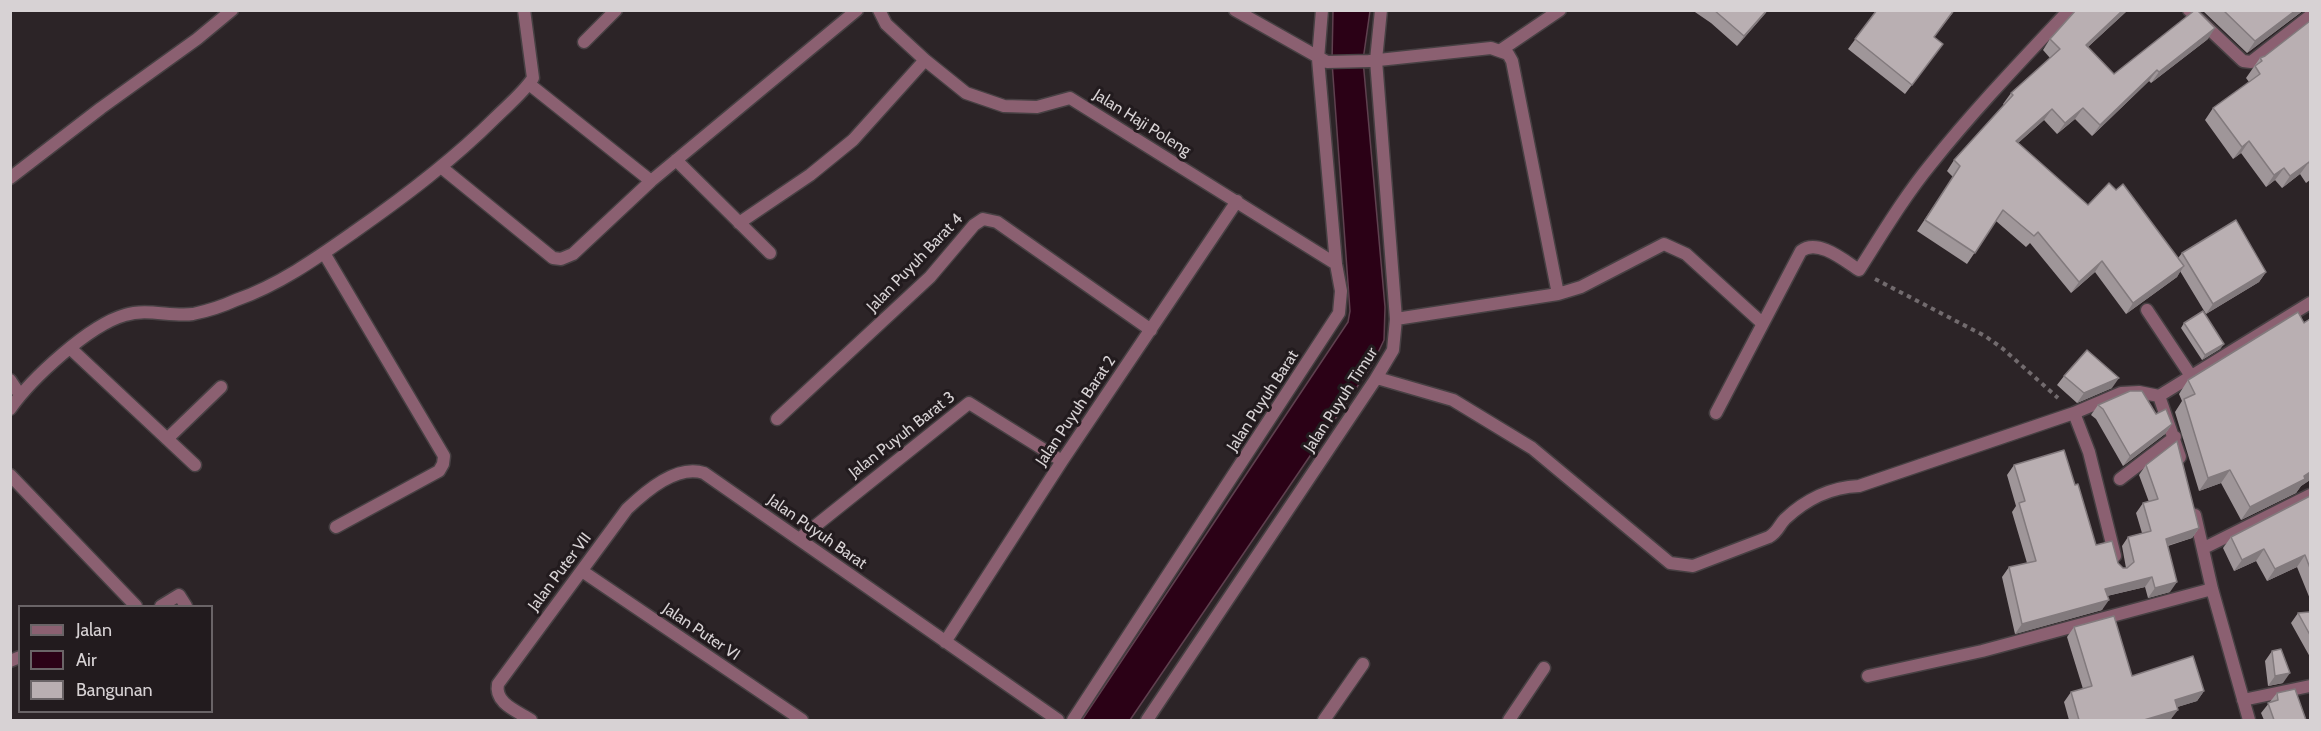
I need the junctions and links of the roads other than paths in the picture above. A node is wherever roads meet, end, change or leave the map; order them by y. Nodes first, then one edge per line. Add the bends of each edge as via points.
1 (232, 10) edge
2 (524, 10) edge
3 (616, 10) edge
4 (857, 10) edge
5 (879, 10) edge
6 (1235, 10) edge
7 (1322, 10) edge
8 (1381, 10) edge
9 (1560, 10) edge
10 (2069, 10) edge
11 (2188, 10) edge
12 (2310, 16) edge
13 (584, 42) dead end
14 (1502, 50) junction
15 (924, 60) junction
16 (1323, 60) junction
17 (1373, 60) junction
18 (529, 84) junction
19 (676, 160) junction
20 (441, 167) junction
21 (10, 178) edge
22 (651, 181) junction
23 (1238, 201) junction
24 (739, 223) junction
25 (324, 253) junction
26 (770, 253) dead end
27 (1336, 264) junction
28 (1558, 294) junction
29 (2310, 303) edge
30 (2147, 310) edge
31 (1395, 319) junction
32 (1762, 323) junction
33 (1151, 330) junction
34 (69, 348) junction
35 (2191, 376) junction
36 (1377, 378) junction
37 (10, 380) edge
38 (221, 387) dead end
39 (20, 395) junction
40 (2159, 396) junction
41 (10, 409) edge
42 (1716, 413) dead end
43 (2074, 413) junction
44 (777, 419) dead end
45 (2175, 437) junction
46 (167, 439) junction
47 (1062, 461) junction
48 (195, 465) dead end
49 (2183, 470) edge
50 (704, 473) joint
51 (10, 475) edge
52 (2120, 479) dead end
53 (2310, 495) edge
54 (2192, 504) edge
55 (336, 527) dead end
56 (799, 539) junction
57 (2204, 548) junction
58 (2119, 570) edge
59 (582, 571) junction
60 (2212, 589) junction
61 (135, 605) edge
62 (163, 605) edge
63 (185, 605) edge
64 (945, 642) junction
65 (1363, 664) dead end
66 (1544, 668) dead end
67 (1868, 676) dead end
68 (2310, 686) edge
69 (2243, 700) junction
70 (531, 720) edge
71 (802, 720) edge
72 (1058, 720) edge
73 (1073, 720) edge
74 (1147, 720) edge
75 (1324, 720) edge
76 (1509, 720) edge
77 (2249, 720) edge

1 - 21 street
2 - 18 street via 533,72
3 - 13 street
4 - 19 street
5 - 15 street, Jalan Haji Poleng via 886,24
6 - 16 street
7 - 16 street, Jalan Puyuh Barat
8 - 17 street, Jalan Puyuh Timur
9 - 14 street
10 - 32 street via 1930,164 1859,270 1831,253 1806,248
11 - 12 street via 2243,61 2251,62
14 - 17 street
14 - 28 street via 1512,61
15 - 23 street, Jalan Haji Poleng via 966,93 1004,106 1037,107 1070,98
15 - 24 street via 853,140
16 - 17 street
16 - 27 street, Jalan Puyuh Barat
17 - 31 street, Jalan Puyuh Timur
18 - 20 street
18 - 22 street
19 - 22 street
19 - 24 street
20 - 22 street via 553,258 561,259 573,254
20 - 25 street
23 - 27 street, Jalan Haji Poleng
23 - 33 street, Jalan Puyuh Barat 2
24 - 26 street
25 - 34 street via 268,288 236,301 192,314 124,315
25 - 55 street via 444,456 439,471
27 - 73 street, Jalan Puyuh Barat via 1340,313
28 - 31 street
28 - 32 street via 1581,287 1664,244 1686,254
29 - 35 street
30 - 35 street
31 - 36 street, Jalan Puyuh Timur via 1393,350
32 - 42 street
33 - 44 street, Jalan Puyuh Barat 4 via 997,222 983,219 930,277
33 - 47 street, Jalan Puyuh Barat 2
34 - 39 street
34 - 46 street
35 - 40 street
36 - 43 street via 1453,400 1488,420 1532,448 1670,563 1693,566 1770,537 1796,510 1825,492 1859,486
36 - 74 street, Jalan Puyuh Timur
37 - 39 street
38 - 46 street
39 - 41 street
40 - 43 street via 2121,393
40 - 45 street
43 - 58 street via 2089,452
45 - 49 street
45 - 52 street
46 - 48 street
47 - 56 street, Jalan Puyuh Barat 3 via 969,403
47 - 64 street, Jalan Puyuh Barat 2
50 - 56 street, Jalan Puyuh Barat
50 - 59 street, Jalan Puter VII via 682,471 643,493
51 - 61 street
53 - 57 street
54 - 57 street
56 - 64 street, Jalan Puyuh Barat
57 - 60 street
59 - 70 street, Jalan Puter VII via 498,684 499,699
59 - 71 street, Jalan Puter VI
60 - 67 street via 1982,651
60 - 69 street
62 - 63 street via 179,595
64 - 72 street, Jalan Puyuh Barat
65 - 75 street
66 - 76 street
68 - 69 street
69 - 77 street

